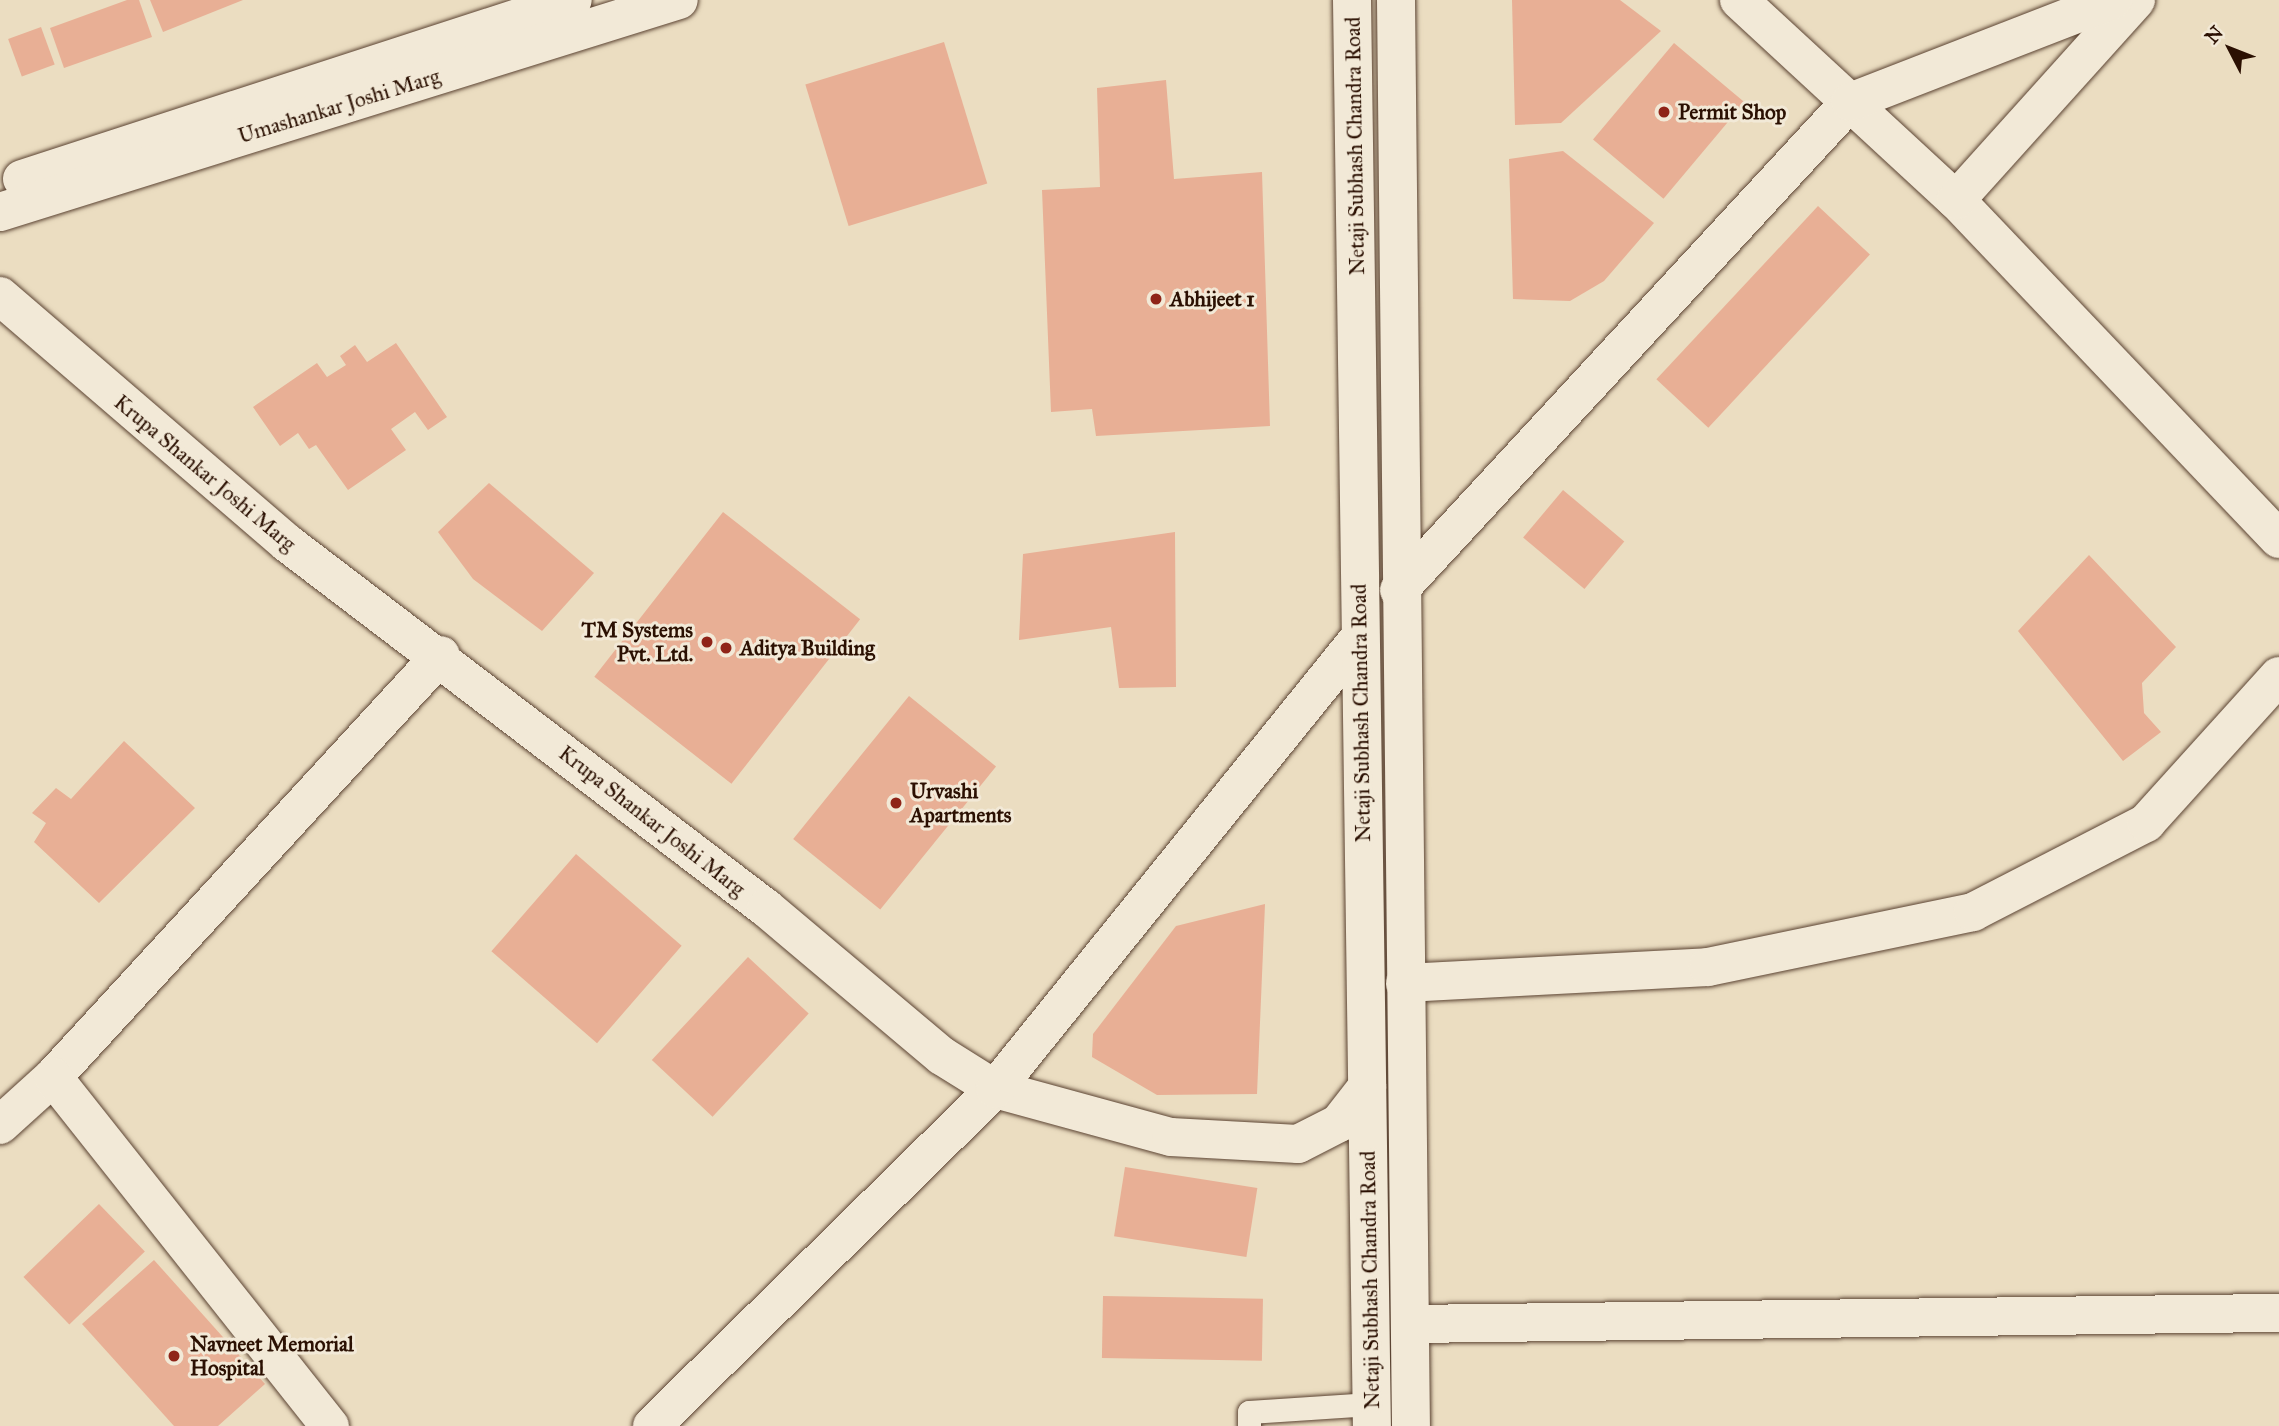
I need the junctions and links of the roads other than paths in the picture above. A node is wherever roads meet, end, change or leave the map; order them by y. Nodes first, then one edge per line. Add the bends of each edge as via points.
1 (573, 0) edge
2 (679, 0) edge
3 (1352, 0) edge
4 (1396, 0) edge
5 (1739, 0) edge
6 (2113, 0) edge
7 (2136, 0) edge
8 (1850, 102) junction
9 (0, 187) edge
10 (1956, 200) junction
11 (0, 212) edge
12 (0, 296) edge
13 (2279, 540) edge
14 (1399, 590) junction
15 (1360, 637) junction
16 (440, 655) junction
17 (2279, 676) edge
18 (1405, 983) junction
19 (53, 1077) junction
20 (1367, 1087) junction
21 (995, 1089) junction
22 (0, 1125) edge
23 (2279, 1313) edge
24 (1410, 1324) junction
25 (1371, 1415) edge
26 (330, 1426) edge
27 (652, 1426) edge
28 (1249, 1426) edge
29 (1411, 1426) edge

1 - 9 street, Umashankar Joshi Marg
2 - 11 street, Umashankar Joshi Marg
3 - 15 street, Netaji Subhash Chandra Road
4 - 14 street, Netaji Subhash Chandra Road
5 - 8 street
6 - 8 street
7 - 10 street
8 - 10 street
8 - 14 street
10 - 13 street
12 - 16 street, Krupa Shankar Joshi Marg via 287,543
14 - 18 street, Netaji Subhash Chandra Road
15 - 20 street, Netaji Subhash Chandra Road
15 - 21 street
16 - 19 street
16 - 21 street, Krupa Shankar Joshi Marg via 766,908 942,1056
17 - 18 street via 2146,823 1973,912 1708,967
18 - 24 street, Netaji Subhash Chandra Road
19 - 22 street
19 - 26 street
20 - 21 street, Krupa Shankar Joshi Marg via 1339,1123 1298,1144 1171,1137
20 - 25 street, Netaji Subhash Chandra Road
21 - 27 street
23 - 24 street
24 - 29 street, Netaji Subhash Chandra Road
25 - 28 lane via 1249,1412

